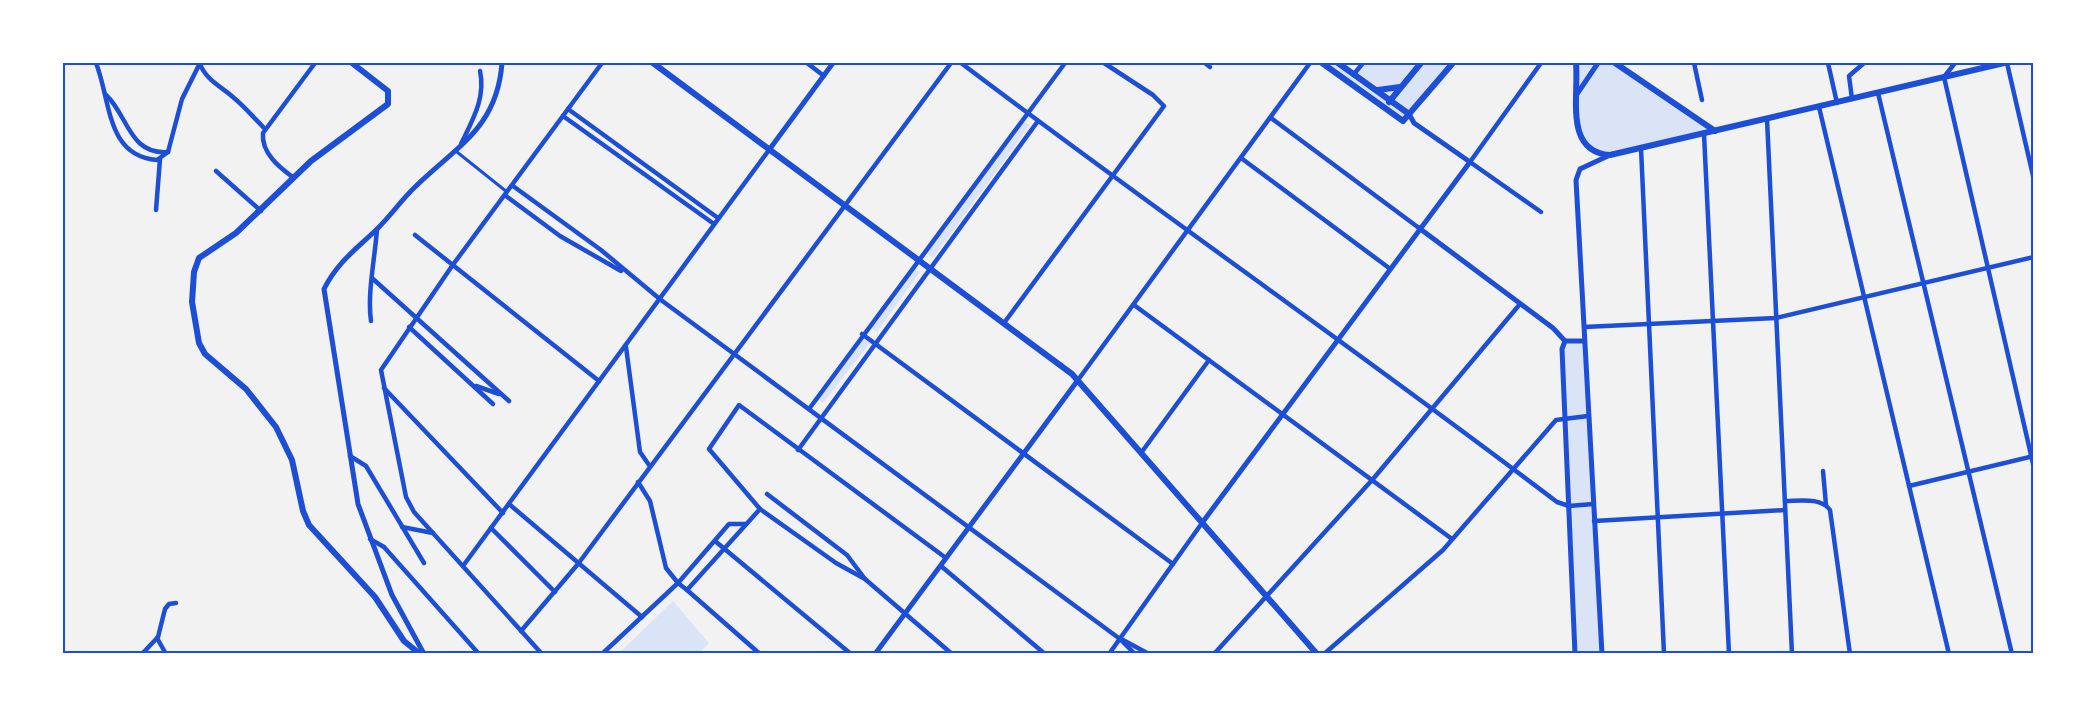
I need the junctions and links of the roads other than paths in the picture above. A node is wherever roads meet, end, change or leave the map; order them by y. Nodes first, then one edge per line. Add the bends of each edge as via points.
1 (96, 63) edge
2 (200, 63) edge
3 (315, 63) edge
4 (352, 63) edge
5 (502, 63) edge
6 (602, 63) edge
7 (652, 63) edge
8 (807, 63) edge
9 (833, 63) edge
10 (951, 63) edge
11 (961, 63) edge
12 (1065, 63) edge
13 (1104, 63) edge
14 (1205, 63) edge
15 (1311, 63) edge
16 (1322, 63) edge
17 (1338, 63) edge
18 (1363, 63) edge
19 (1421, 63) edge
20 (1453, 63) edge
21 (1541, 63) edge
22 (1576, 63) edge
23 (1598, 63) edge
24 (1614, 63) edge
25 (1695, 63) edge
26 (1828, 63) edge
27 (1864, 63) edge
28 (1954, 63) edge
29 (2005, 63) edge
30 (1210, 67) dead end
31 (480, 71) dead end
32 (1354, 74) junction
33 (824, 76) junction
34 (1944, 77) junction
35 (1403, 85) junction
36 (1375, 89) junction
37 (1878, 93) junction
38 (105, 94) junction
39 (1577, 94) junction
40 (1852, 99) junction
41 (1390, 100) junction
42 (1702, 100) dead end
43 (1837, 103) junction
44 (1384, 107) junction
45 (1819, 107) junction
46 (568, 109) junction
47 (1027, 112) junction
48 (1409, 114) junction
49 (563, 116) junction
50 (1271, 118) junction
51 (1767, 119) junction
52 (1038, 121) junction
53 (1403, 121) junction
54 (1414, 123) junction
55 (265, 129) junction
56 (1715, 131) junction
57 (1704, 134) junction
58 (1641, 148) junction
59 (769, 150) junction
60 (168, 152) junction
61 (457, 152) junction
62 (1611, 155) junction
63 (1242, 158) junction
64 (160, 159) junction
65 (1470, 162) junction
66 (216, 171) dead end
67 (1113, 176) junction
68 (294, 178) junction
69 (2034, 180) edge
70 (513, 186) junction
71 (507, 194) junction
72 (843, 206) junction
73 (156, 210) dead end
74 (261, 211) junction
75 (1541, 212) dead end
76 (718, 218) junction
77 (714, 224) junction
78 (1419, 228) junction
79 (377, 229) junction
80 (1189, 232) junction
81 (415, 235) dead end
82 (2034, 257) edge
83 (917, 260) junction
84 (452, 266) junction
85 (1389, 268) junction
86 (1987, 268) junction
87 (929, 269) junction
88 (627, 274) junction
89 (373, 279) junction
90 (1924, 284) junction
91 (1864, 298) junction
92 (661, 300) junction
93 (1134, 304) junction
94 (1520, 304) junction
95 (415, 317) junction
96 (1776, 318) junction
97 (371, 321) dead end
98 (1004, 323) junction
99 (1712, 323) junction
100 (1648, 325) junction
101 (409, 327) junction
102 (1584, 327) junction
103 (862, 334) junction
104 (1338, 338) junction
105 (1565, 341) junction
106 (1584, 341) junction
107 (875, 342) junction
108 (626, 347) junction
109 (735, 354) junction
110 (1209, 360) junction
111 (1078, 380) junction
112 (599, 381) junction
113 (382, 386) junction
114 (473, 386) junction
115 (503, 395) junction
116 (509, 400) dead end
117 (493, 404) dead end
118 (1435, 408) junction
119 (809, 409) junction
120 (1282, 414) junction
121 (1588, 416) junction
122 (820, 417) junction
123 (1565, 418) junction
124 (798, 450) junction
125 (1024, 453) junction
126 (1141, 453) junction
127 (350, 456) junction
128 (2033, 457) edge
129 (649, 465) junction
130 (2034, 468) edge
131 (1514, 469) junction
132 (1823, 471) dead end
133 (1969, 472) junction
134 (1373, 480) junction
135 (638, 482) junction
136 (1909, 486) junction
137 (767, 494) dead end
138 (1785, 501) junction
139 (509, 504) junction
140 (1593, 504) junction
141 (1826, 505) junction
142 (1569, 506) junction
143 (760, 509) junction
144 (1785, 510) junction
145 (502, 513) junction
146 (1723, 514) junction
147 (1656, 518) junction
148 (1594, 521) junction
149 (1202, 523) junction
150 (746, 524) junction
151 (969, 527) junction
152 (402, 528) junction
153 (491, 528) junction
154 (433, 533) junction
155 (370, 539) junction
156 (1452, 539) junction
157 (715, 541) junction
158 (723, 548) junction
159 (946, 558) junction
160 (424, 563) dead end
161 (578, 564) junction
162 (1173, 564) junction
163 (463, 566) junction
164 (941, 566) junction
165 (865, 579) junction
166 (678, 583) junction
167 (687, 590) junction
168 (555, 592) junction
169 (1266, 597) junction
170 (176, 603) dead end
171 (906, 614) junction
172 (642, 617) junction
173 (521, 631) junction
174 (157, 639) junction
175 (1120, 639) junction
176 (142, 654) edge
177 (166, 654) edge
178 (422, 654) edge
179 (479, 654) edge
180 (542, 654) edge
181 (602, 654) edge
182 (760, 654) edge
183 (850, 654) edge
184 (875, 654) edge
185 (952, 654) edge
186 (1045, 654) edge
187 (1109, 654) edge
188 (1135, 654) edge
189 (1149, 654) edge
190 (1214, 654) edge
191 (1317, 654) edge
192 (1324, 654) edge
193 (1575, 654) edge
194 (1602, 654) edge
195 (1664, 654) edge
196 (1729, 654) edge
197 (1792, 654) edge
198 (1850, 654) edge
199 (1949, 654) edge
200 (2012, 654) edge

1 - 38 street
2 - 55 street via 203,71
2 - 60 street via 182,99
3 - 55 street
4 - 68 main road via 388,91 388,104
5 - 61 street via 495,99 486,118
6 - 46 street
7 - 59 main road
8 - 33 street
9 - 33 street
10 - 72 street
11 - 47 street
12 - 47 street
13 - 67 street via 1164,106
14 - 30 street
15 - 50 street
16 - 44 main road
17 - 32 main road
18 - 32 street
19 - 35 main road
20 - 48 main road
21 - 65 street
22 - 39 main road
23 - 39 street
24 - 56 main road
25 - 42 street
26 - 43 street
27 - 40 street via 1849,76
28 - 34 street
29 - 34 main road
29 - 69 street
31 - 61 street via 481,98
32 - 36 main road
33 - 59 street
34 - 37 main road
34 - 86 street
35 - 36 main road
35 - 41 main road
36 - 41 main road
37 - 40 main road
37 - 90 street
38 - 60 street via 134,139 145,148
38 - 64 street via 113,123 129,151 146,159
39 - 62 main road via 1578,130 1583,143 1595,154
40 - 43 main road
41 - 44 main road
41 - 48 main road
43 - 45 main road
44 - 53 main road
45 - 51 main road
45 - 91 street
46 - 49 street
46 - 76 street
47 - 52 street
47 - 83 street
48 - 53 main road
48 - 54 street
49 - 70 street
49 - 77 street
50 - 63 street
50 - 78 street
51 - 56 main road
51 - 96 street
52 - 67 street
52 - 87 street
53 - 54 street
54 - 65 street
55 - 68 street via 262,139 270,155
56 - 57 main road
57 - 58 main road
57 - 99 street
58 - 62 main road
58 - 100 street
59 - 72 main road
59 - 76 street
60 - 64 street
61 - 71 street
61 - 79 street via 408,193
62 - 102 street via 1580,169 1576,180
63 - 80 street
63 - 85 street
64 - 73 street
65 - 75 street
65 - 78 street
66 - 74 street
67 - 80 street
67 - 98 street
68 - 74 main road
70 - 71 street
70 - 88 street via 601,250
71 - 84 street
71 - 88 street via 560,236
72 - 83 main road
72 - 109 street
74 - 178 main road via 199,258 192,287 199,343 210,359 262,406 276,427 292,460 303,511 316,536 365,584 404,641
76 - 77 street
77 - 92 street
78 - 85 street
78 - 94 street
79 - 89 street
79 - 127 street via 343,259 324,289
80 - 93 street
80 - 104 street
81 - 84 street
82 - 86 street
83 - 87 main road
83 - 103 street
84 - 95 street
84 - 112 street
85 - 104 street
86 - 90 street
86 - 128 street
87 - 98 main road
87 - 107 street
88 - 92 street
89 - 95 street
89 - 97 street via 368,300
90 - 91 street
90 - 133 street
91 - 96 street
91 - 136 street
92 - 108 street
92 - 109 street
93 - 110 street
93 - 111 street
94 - 105 street
94 - 118 street
95 - 101 street
95 - 115 street
96 - 99 street
96 - 138 street
98 - 111 main road
99 - 100 street
99 - 146 street
100 - 102 street
100 - 147 street
101 - 113 street via 381,370
101 - 114 street
102 - 106 street
103 - 107 street
103 - 119 street
104 - 118 street
104 - 120 street
105 - 106 street
105 - 123 street
106 - 121 street
107 - 122 street
107 - 125 street
108 - 112 street
108 - 129 street via 640,452
109 - 119 street
109 - 129 street
110 - 120 street
110 - 126 street
111 - 125 street
111 - 126 main road
112 - 139 street
113 - 145 street
113 - 154 street via 406,497
114 - 115 street
114 - 117 street
115 - 116 street
118 - 131 street
118 - 134 street
119 - 122 street
120 - 134 street
120 - 149 street
121 - 123 street
121 - 140 street
122 - 124 street
122 - 151 street
123 - 131 street via 1556,420
123 - 142 street
124 - 143 street via 740,405 709,449
124 - 159 street
125 - 151 street
125 - 162 street
126 - 149 main road
127 - 152 street via 366,466
127 - 155 street via 358,504
128 - 130 street
128 - 133 street
129 - 135 street
131 - 142 street via 1557,502
131 - 156 street
132 - 141 street
133 - 136 street
133 - 200 street
134 - 156 street
134 - 169 street
135 - 161 street
135 - 166 street via 650,501 666,568
136 - 199 street
137 - 165 street via 847,555
138 - 141 street
138 - 144 street
139 - 145 street
139 - 161 street
140 - 142 street
140 - 148 street
141 - 198 street via 1833,518
142 - 193 street
143 - 150 street
143 - 165 street
144 - 146 street
144 - 197 street
145 - 153 street
146 - 147 street
146 - 196 street
147 - 148 street
147 - 195 street
148 - 194 street
149 - 162 street
149 - 169 main road
150 - 157 street via 729,524
150 - 158 street
151 - 159 street
151 - 175 street
152 - 154 street
152 - 160 street
153 - 163 street
153 - 168 street
154 - 163 street
155 - 178 street via 392,596
155 - 179 street via 384,548
156 - 192 street
157 - 158 street
157 - 166 street
158 - 167 street
158 - 183 street
159 - 164 street
161 - 168 street
161 - 172 street
162 - 175 street
163 - 173 street
164 - 171 street
164 - 186 street
165 - 171 street
166 - 167 street
166 - 172 street
167 - 182 street
168 - 173 street
169 - 190 street
169 - 191 main road
170 - 174 street via 165,609
171 - 184 street
171 - 185 street
172 - 181 street
173 - 180 street
174 - 176 street
174 - 177 street
175 - 187 street
175 - 188 street
175 - 189 street

